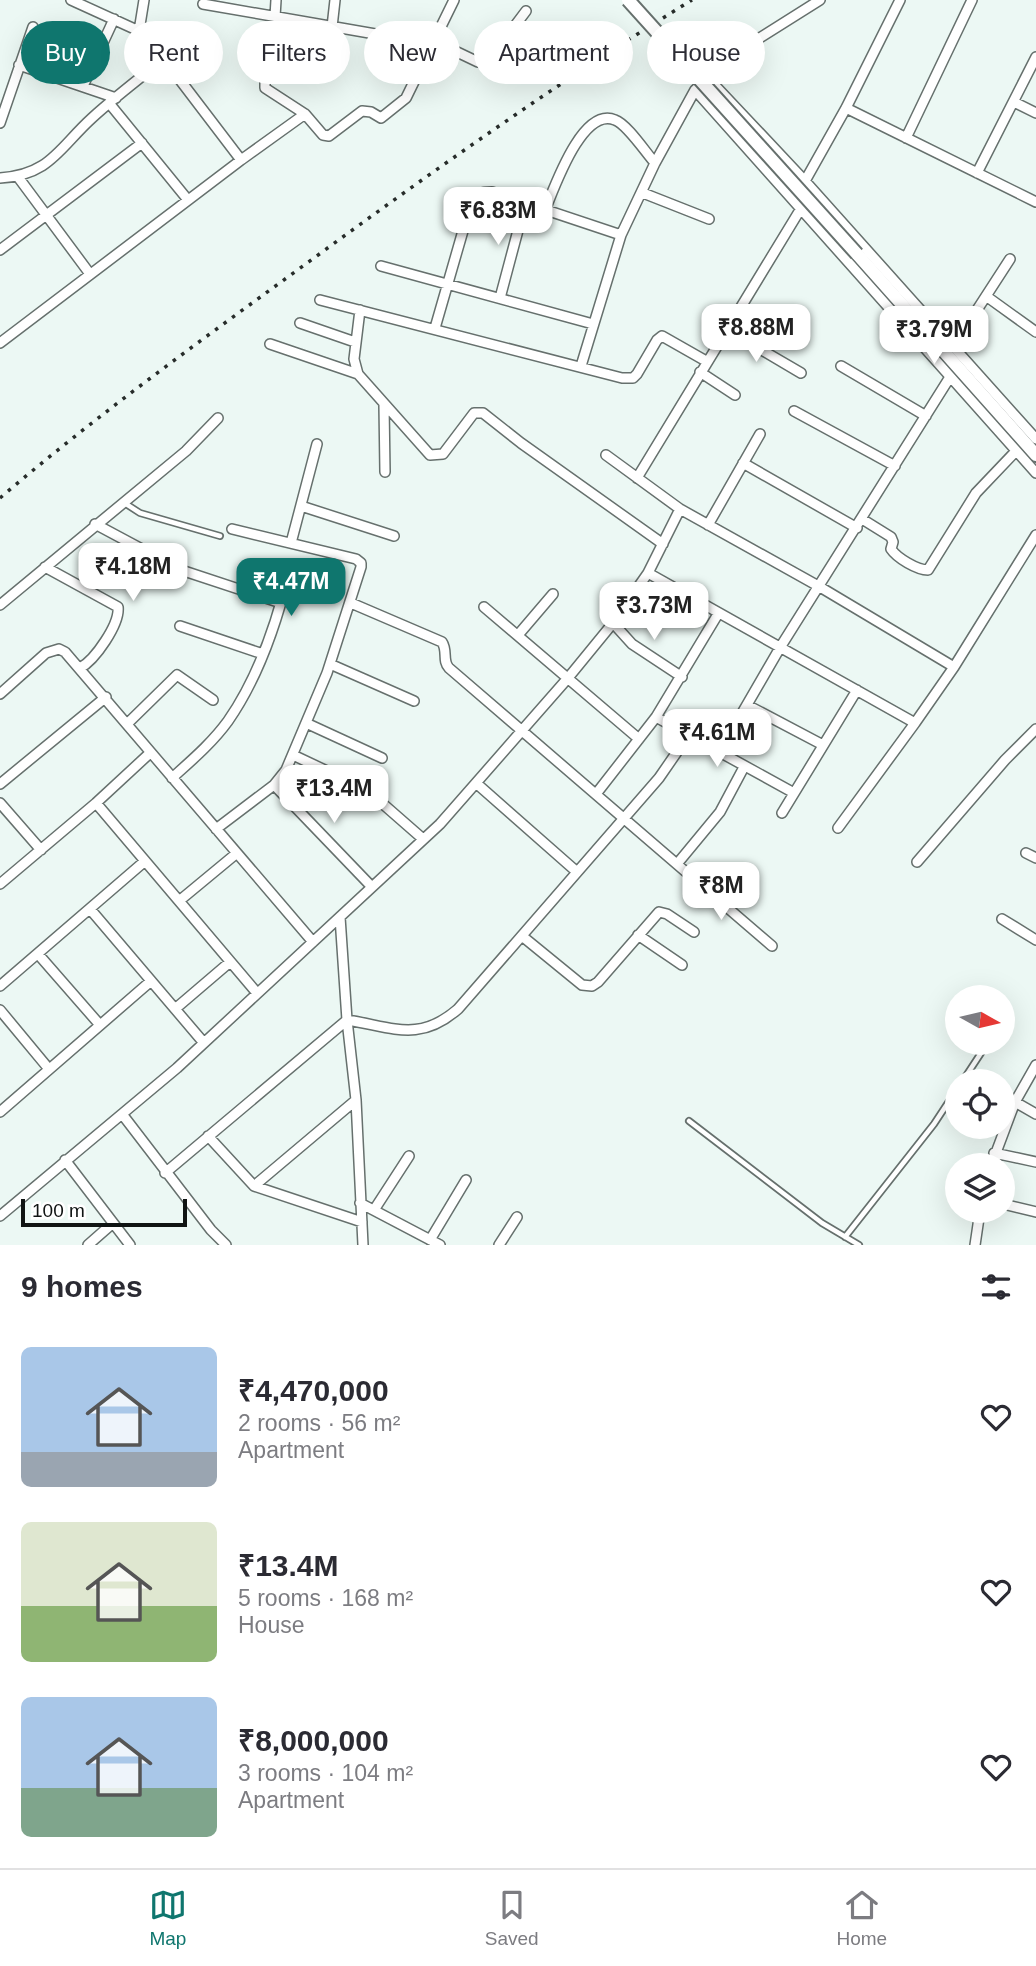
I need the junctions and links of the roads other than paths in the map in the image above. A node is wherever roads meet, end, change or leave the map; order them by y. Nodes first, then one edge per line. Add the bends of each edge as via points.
1 (71, 0) edge
2 (144, 0) edge
3 (276, 0) edge
4 (335, 0) edge
5 (454, 0) edge
6 (628, 0) edge
7 (820, 0) edge
8 (900, 0) edge
9 (972, 0) edge
10 (203, 4) dead end
11 (526, 11) dead end
12 (279, 18) junction
13 (114, 19) junction
14 (141, 21) edge
15 (297, 21) edge
16 (333, 21) edge
17 (444, 21) edge
18 (124, 24) edge
19 (765, 34) edge
20 (460, 53) edge
21 (1036, 57) edge
22 (21, 60) edge
23 (19, 65) junction
24 (134, 84) edge
25 (183, 84) edge
26 (413, 84) edge
27 (702, 84) edge
28 (714, 84) edge
29 (83, 86) junction
30 (695, 90) junction
31 (113, 101) junction
32 (1014, 102) junction
33 (846, 108) junction
34 (1036, 113) edge
35 (305, 114) junction
36 (0, 123) edge
37 (906, 138) junction
38 (142, 143) junction
39 (241, 160) junction
40 (655, 163) junction
41 (978, 173) junction
42 (18, 177) junction
43 (0, 178) edge
44 (804, 181) junction
45 (643, 192) junction
46 (816, 195) junction
47 (188, 200) junction
48 (1036, 202) edge
49 (525, 204) junction
50 (800, 208) junction
51 (545, 211) junction
52 (46, 215) junction
53 (709, 219) dead end
54 (621, 235) junction
55 (0, 250) edge
56 (1010, 259) dead end
57 (381, 266) dead end
58 (90, 274) junction
59 (448, 284) junction
60 (986, 296) junction
61 (500, 298) junction
62 (320, 300) dead end
63 (360, 310) junction
64 (300, 323) dead end
65 (593, 324) junction
66 (435, 328) junction
67 (726, 329) junction
68 (1036, 332) edge
69 (355, 342) junction
70 (0, 343) edge
71 (270, 344) dead end
72 (953, 347) junction
73 (706, 361) junction
74 (581, 366) junction
75 (841, 366) dead end
76 (700, 372) junction
77 (801, 373) dead end
78 (358, 374) junction
79 (950, 377) junction
80 (734, 395) dead end
81 (384, 405) junction
82 (794, 411) dead end
83 (926, 416) junction
84 (218, 418) dead end
85 (760, 434) dead end
86 (1036, 439) edge
87 (317, 444) dead end
88 (1016, 451) junction
89 (606, 455) dead end
90 (1036, 455) edge
91 (743, 463) junction
92 (895, 466) junction
93 (385, 472) dead end
94 (1036, 473) edge
95 (637, 478) junction
96 (122, 502) junction
97 (301, 506) junction
98 (680, 509) junction
99 (859, 523) junction
100 (95, 524) junction
101 (708, 524) junction
102 (232, 529) dead end
103 (1036, 534) edge
104 (220, 536) dead end
105 (394, 536) dead end
106 (291, 544) junction
107 (663, 544) junction
108 (45, 567) junction
109 (289, 572) dead end
110 (648, 573) junction
111 (820, 587) junction
112 (553, 594) dead end
113 (281, 603) junction
114 (351, 603) junction
115 (0, 605) edge
116 (484, 607) dead end
117 (719, 614) junction
118 (613, 623) junction
119 (180, 626) dead end
120 (518, 635) junction
121 (781, 646) junction
122 (263, 654) junction
123 (330, 664) junction
124 (954, 667) junction
125 (80, 668) junction
126 (682, 677) junction
127 (568, 678) junction
128 (857, 690) junction
129 (0, 694) edge
130 (106, 697) junction
131 (213, 700) dead end
132 (414, 701) dead end
133 (747, 705) junction
134 (656, 717) junction
135 (128, 723) junction
136 (306, 723) junction
137 (915, 723) junction
138 (1036, 729) edge
139 (521, 731) junction
140 (688, 736) junction
141 (639, 739) junction
142 (823, 745) junction
143 (150, 753) junction
144 (719, 754) junction
145 (293, 755) junction
146 (383, 758) dead end
147 (744, 766) junction
148 (172, 778) junction
149 (477, 783) junction
150 (0, 784) edge
151 (274, 785) junction
152 (794, 793) junction
153 (596, 794) junction
154 (0, 803) edge
155 (96, 803) junction
156 (782, 813) dead end
157 (624, 818) junction
158 (838, 828) dead end
159 (216, 829) junction
160 (424, 839) junction
161 (41, 850) junction
162 (237, 853) junction
163 (1026, 853) dead end
164 (1036, 858) edge
165 (145, 861) junction
166 (917, 862) dead end
167 (677, 864) junction
168 (577, 872) junction
169 (0, 884) edge
170 (371, 886) junction
171 (179, 901) junction
172 (90, 909) junction
173 (340, 917) junction
174 (1002, 919) dead end
175 (694, 932) dead end
176 (638, 935) junction
177 (522, 936) junction
178 (1036, 940) edge
179 (313, 942) junction
180 (772, 946) dead end
181 (38, 954) junction
182 (230, 962) junction
183 (682, 965) dead end
184 (151, 981) junction
185 (0, 986) edge
186 (257, 993) junction
187 (175, 1009) junction
188 (0, 1010) edge
189 (347, 1020) junction
190 (100, 1025) junction
191 (204, 1043) junction
192 (1036, 1065) edge
193 (49, 1069) junction
194 (356, 1100) junction
195 (1015, 1102) joint
196 (945, 1107) edge
197 (0, 1112) edge
198 (122, 1114) junction
199 (1036, 1114) edge
200 (689, 1121) dead end
201 (208, 1136) junction
202 (1000, 1139) edge
203 (994, 1153) edge
204 (408, 1156) dead end
205 (1015, 1158) edge
206 (65, 1160) junction
207 (1036, 1162) edge
208 (165, 1173) junction
209 (466, 1180) dead end
210 (254, 1185) junction
211 (360, 1203) junction
212 (1015, 1207) edge
213 (374, 1210) junction
214 (1036, 1212) edge
215 (0, 1216) edge
216 (517, 1217) dead end
217 (362, 1222) junction
218 (113, 1223) junction
219 (978, 1223) edge
220 (845, 1237) junction
221 (430, 1240) junction
222 (88, 1245) edge
223 (130, 1245) edge
224 (226, 1245) edge
225 (363, 1245) edge
226 (440, 1245) edge
227 (499, 1245) edge
228 (859, 1245) edge
229 (975, 1245) edge

1 - 13 street
2 - 14 street
3 - 12 street
4 - 16 street
5 - 17 street
6 - 90 main road, bridge
7 - 19 street
8 - 33 street
9 - 37 street
10 - 12 street
11 - 20 street via 487,63
12 - 15 street
12 - 35 street via 277,51 265,88
13 - 18 street
13 - 29 street
21 - 32 street
22 - 23 street
23 - 29 street
23 - 36 street
24 - 31 street
25 - 39 street
26 - 35 street via 406,98 385,116 362,111 326,136
27 - 30 street
28 - 44 street
29 - 31 street
30 - 40 street
30 - 50 street
31 - 38 street
31 - 42 street via 55,157 33,173
32 - 34 street
32 - 41 street
33 - 37 street
33 - 44 street
35 - 39 street
37 - 41 street
38 - 47 street
38 - 52 street
39 - 47 street
40 - 45 street
40 - 51 street via 618,120 600,120 580,136
41 - 48 street
42 - 43 street
42 - 52 street
44 - 46 street
45 - 53 street
45 - 54 street
46 - 50 street
46 - 72 street
47 - 58 street
49 - 51 street
49 - 59 street via 492,192 475,195
49 - 61 street
50 - 67 street
50 - 79 street
51 - 54 street
52 - 55 street
52 - 58 street
54 - 65 street
56 - 60 street
57 - 59 street
58 - 70 street
59 - 61 street
59 - 66 street
60 - 68 street
60 - 72 street
61 - 65 street
62 - 63 street
63 - 66 street
63 - 69 street
64 - 69 street
65 - 74 street
66 - 74 street
67 - 73 street
67 - 77 street
69 - 78 street
71 - 78 street
72 - 86 street
73 - 74 street via 662,336 633,378
73 - 76 street
75 - 83 street
76 - 80 street
76 - 95 street
78 - 81 street
79 - 83 street
79 - 88 street
81 - 93 street
81 - 107 street via 424,451 436,456 452,445 474,413 483,413
82 - 92 street
83 - 92 street
84 - 96 street
85 - 91 street
87 - 97 street
88 - 94 street
88 - 99 street via 976,493 929,570 894,554 891,537
89 - 95 street
91 - 99 street
91 - 101 street
92 - 99 street
95 - 98 street
96 - 100 street
96 - 104 lane via 140,513
97 - 105 street
97 - 106 street
98 - 101 street
98 - 107 street
99 - 111 street
100 - 108 street
100 - 113 street via 181,570
101 - 111 street
102 - 106 street
103 - 124 street
106 - 114 street via 359,560
107 - 110 street
108 - 115 street
108 - 125 street via 118,607 97,654
109 - 113 street
110 - 117 street
110 - 118 street
111 - 121 street
111 - 124 street
112 - 120 street
113 - 122 street
114 - 123 street
114 - 139 street via 442,642 449,668
116 - 120 street
117 - 121 street
117 - 126 street
118 - 126 street via 644,653
118 - 127 street
119 - 122 street
120 - 127 street
121 - 128 street
121 - 133 street
122 - 148 street via 228,720
123 - 132 street
123 - 136 street
124 - 137 street
125 - 129 street via 65,652 52,649
125 - 130 street
126 - 134 street
127 - 139 street
127 - 141 street
128 - 137 street
128 - 142 street
130 - 135 street
130 - 150 street
131 - 135 street via 177,675
133 - 142 street
133 - 144 street
134 - 140 street
134 - 141 street
135 - 143 street
136 - 145 street
136 - 146 street
137 - 158 street
138 - 166 street
139 - 149 street
139 - 153 street
140 - 144 street
140 - 157 street
141 - 153 street
142 - 152 street
143 - 148 street
143 - 155 street
144 - 147 street
145 - 151 street
145 - 160 street via 368,790
147 - 152 street
147 - 167 street via 720,812
148 - 159 street
149 - 160 street
149 - 168 street
151 - 159 street
151 - 170 street
152 - 156 street
153 - 157 street
154 - 161 street
155 - 161 street
155 - 165 street
157 - 167 street
157 - 168 street
159 - 162 street
160 - 170 street
161 - 169 street
162 - 171 street
162 - 179 street
163 - 164 street
165 - 171 street
165 - 172 street
167 - 180 street
168 - 177 street
170 - 173 street
171 - 182 street
172 - 181 street
172 - 184 street
173 - 179 street
173 - 189 street
174 - 178 street
175 - 176 street via 659,912
176 - 177 street via 598,982 587,987
176 - 183 street
177 - 189 street via 444,1021 414,1031
179 - 186 street
181 - 185 street
181 - 190 street
182 - 186 street
182 - 187 street
184 - 187 street
184 - 190 street
186 - 191 street
187 - 191 street
188 - 193 street
189 - 194 street
189 - 201 street
190 - 193 street
191 - 198 street
192 - 195 street
193 - 197 street
194 - 210 street
194 - 211 street
195 - 199 street
196 - 220 lane
198 - 206 street
198 - 208 street
200 - 220 lane
201 - 208 street
201 - 210 street
202 - 203 street
204 - 213 street
205 - 207 street
206 - 215 street
206 - 218 street
208 - 224 street
209 - 221 street
210 - 217 street
211 - 213 street
211 - 217 street
212 - 214 street
213 - 221 street
216 - 227 street
217 - 225 street
218 - 222 street
218 - 223 street
219 - 229 street
220 - 228 lane
221 - 226 street

